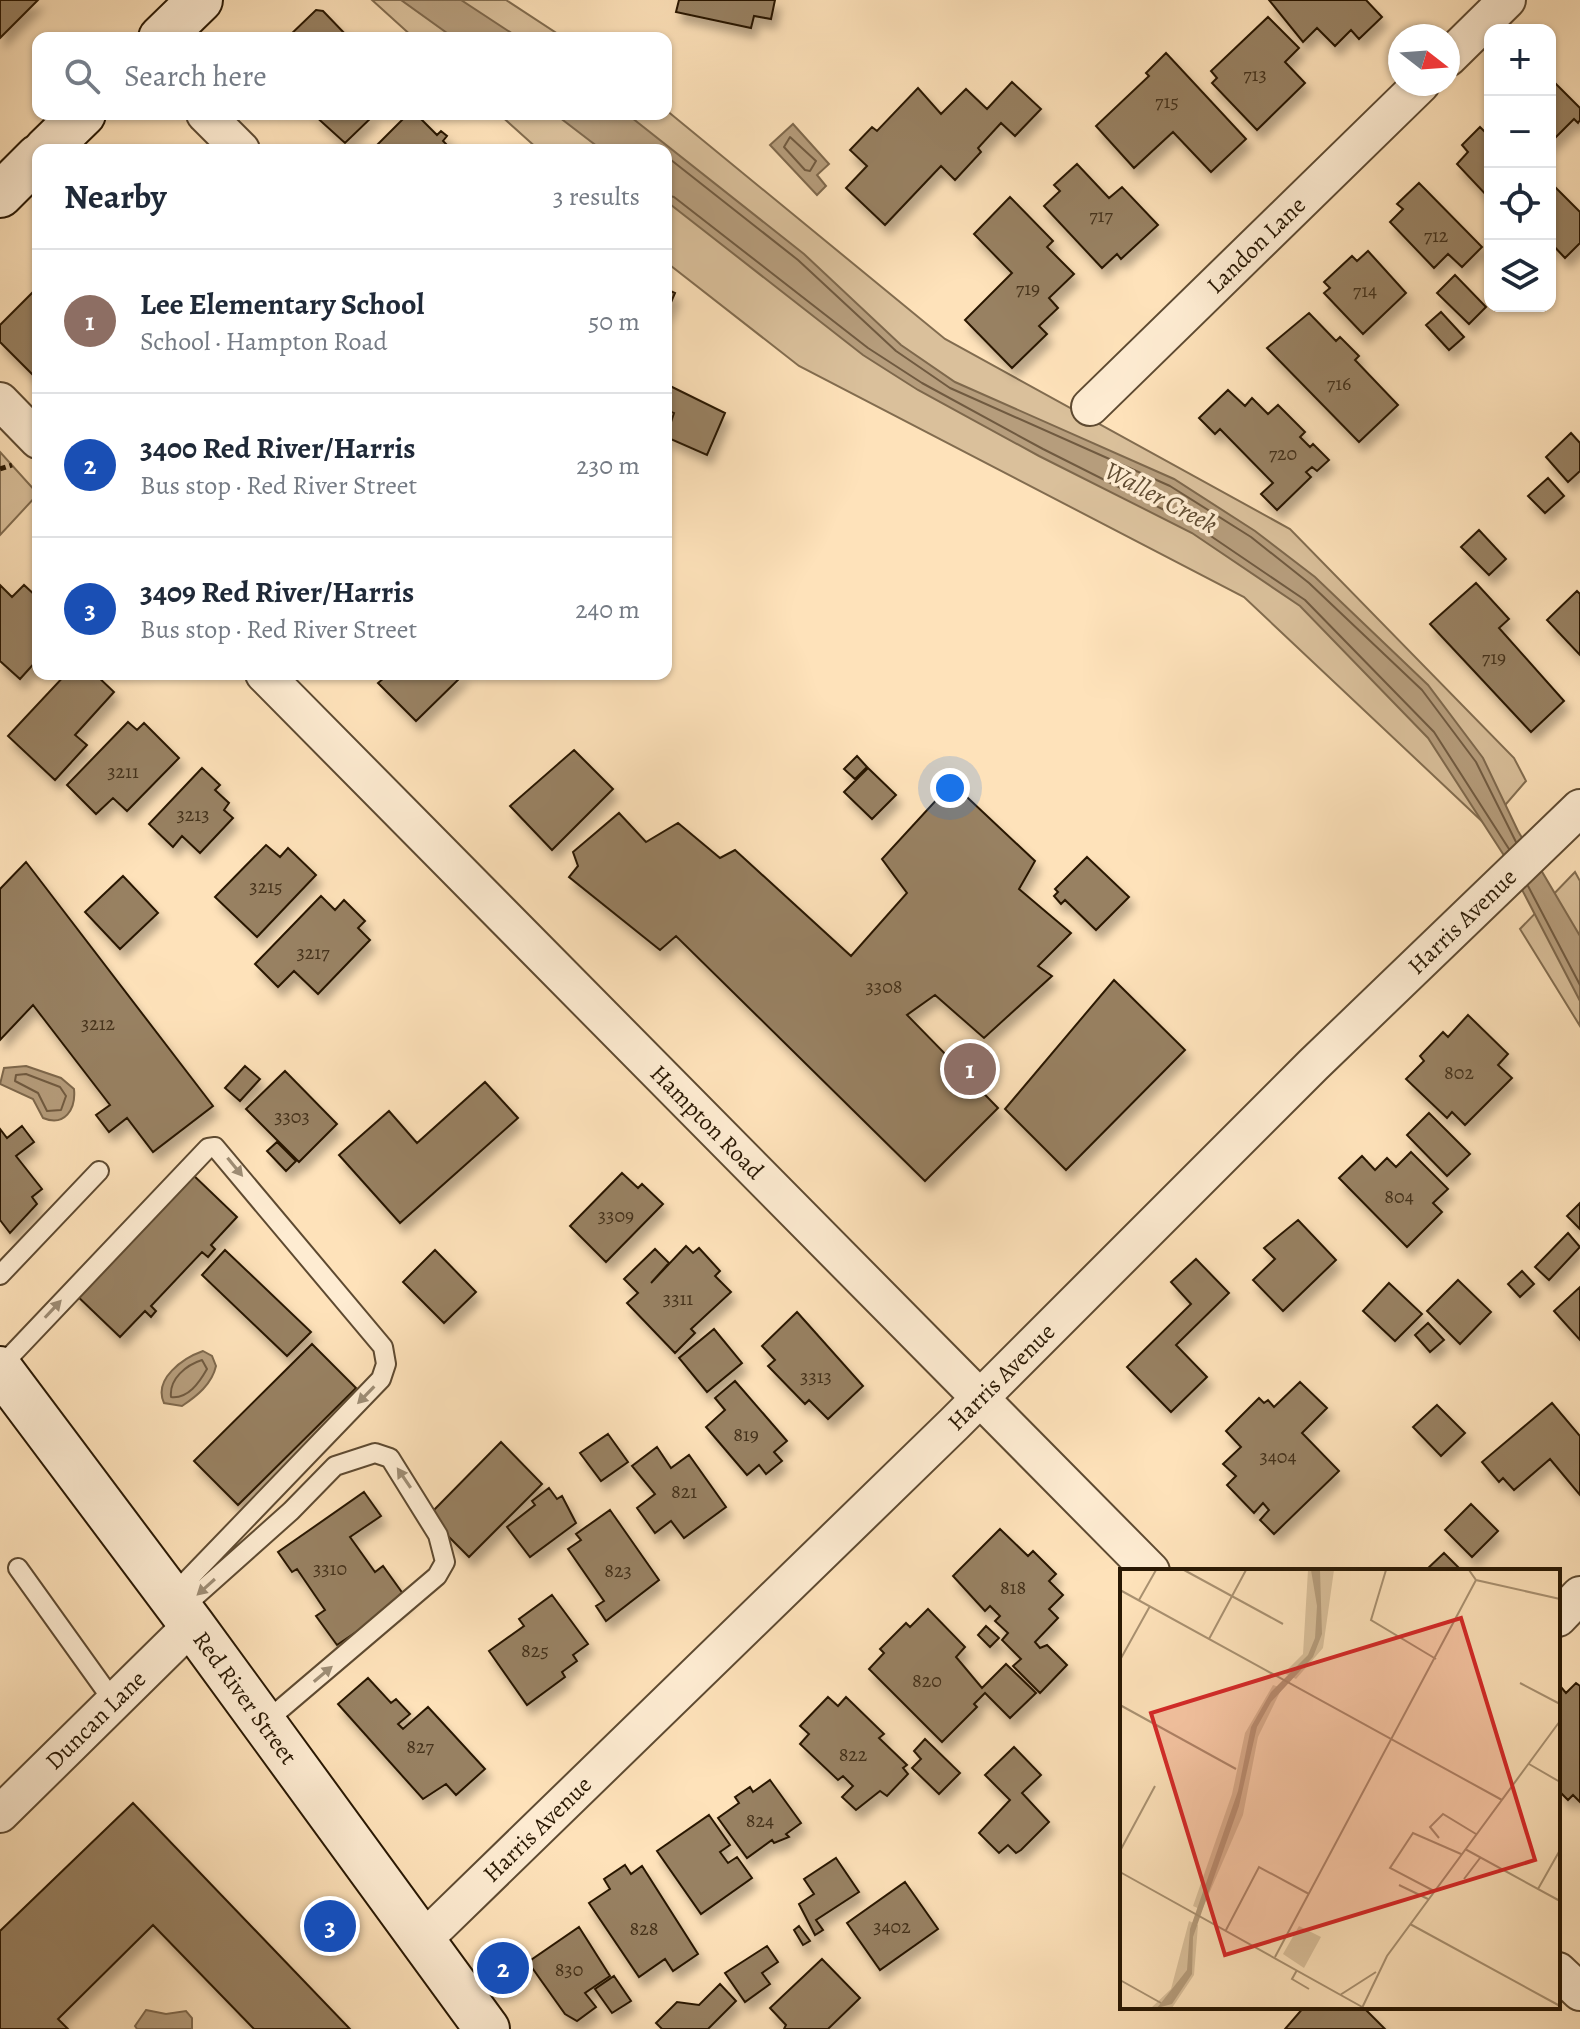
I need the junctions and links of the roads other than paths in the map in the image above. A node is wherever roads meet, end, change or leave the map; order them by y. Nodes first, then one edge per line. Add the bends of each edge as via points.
1 (200, 0) edge
2 (1507, 0) edge
3 (167, 32) edge
4 (1460, 46) edge
5 (1409, 96) edge
6 (77, 120) edge
7 (211, 120) edge
8 (52, 144) edge
9 (235, 144) edge
10 (32, 163) edge
11 (0, 195) edge
12 (0, 401) edge
13 (1090, 407) dead end
14 (32, 434) edge
15 (270, 680) edge
16 (1580, 808) edge
17 (99, 1171) dead end
18 (0, 1275) edge
19 (0, 1368) edge
20 (979, 1400) junction
21 (18, 1568) dead end
22 (1149, 1569) edge
23 (1580, 1595) edge
24 (181, 1610) junction
25 (1560, 1616) edge
26 (114, 1702) junction
27 (263, 1724) junction
28 (0, 1814) edge
29 (421, 1942) junction
30 (1560, 1973) edge
31 (1580, 1992) edge
32 (487, 2029) edge

1 - 3 main road
2 - 4 street
5 - 13 street, Landon Lane
6 - 8 main road
7 - 9 street
10 - 11 main road
12 - 14 street
15 - 20 street, Hampton Road
16 - 20 street, Harris Avenue via 1313,1065
17 - 18 lane
19 - 24 main road, Red River Street
19 -> 24 lane via 87,1272 208,1148 215,1147 383,1347 386,1364 381,1379
20 - 22 street, Hampton Road
20 - 29 street, Harris Avenue
21 - 26 lane
23 - 25 street
24 - 26 street, Duncan Lane
24 - 27 main road, Red River Street
27 -> 24 lane via 437,1576 445,1562 438,1535 390,1458 375,1453 335,1466
26 - 28 street, Duncan Lane
27 - 29 main road, Red River Street
29 - 32 main road, Red River Street
30 - 31 street

